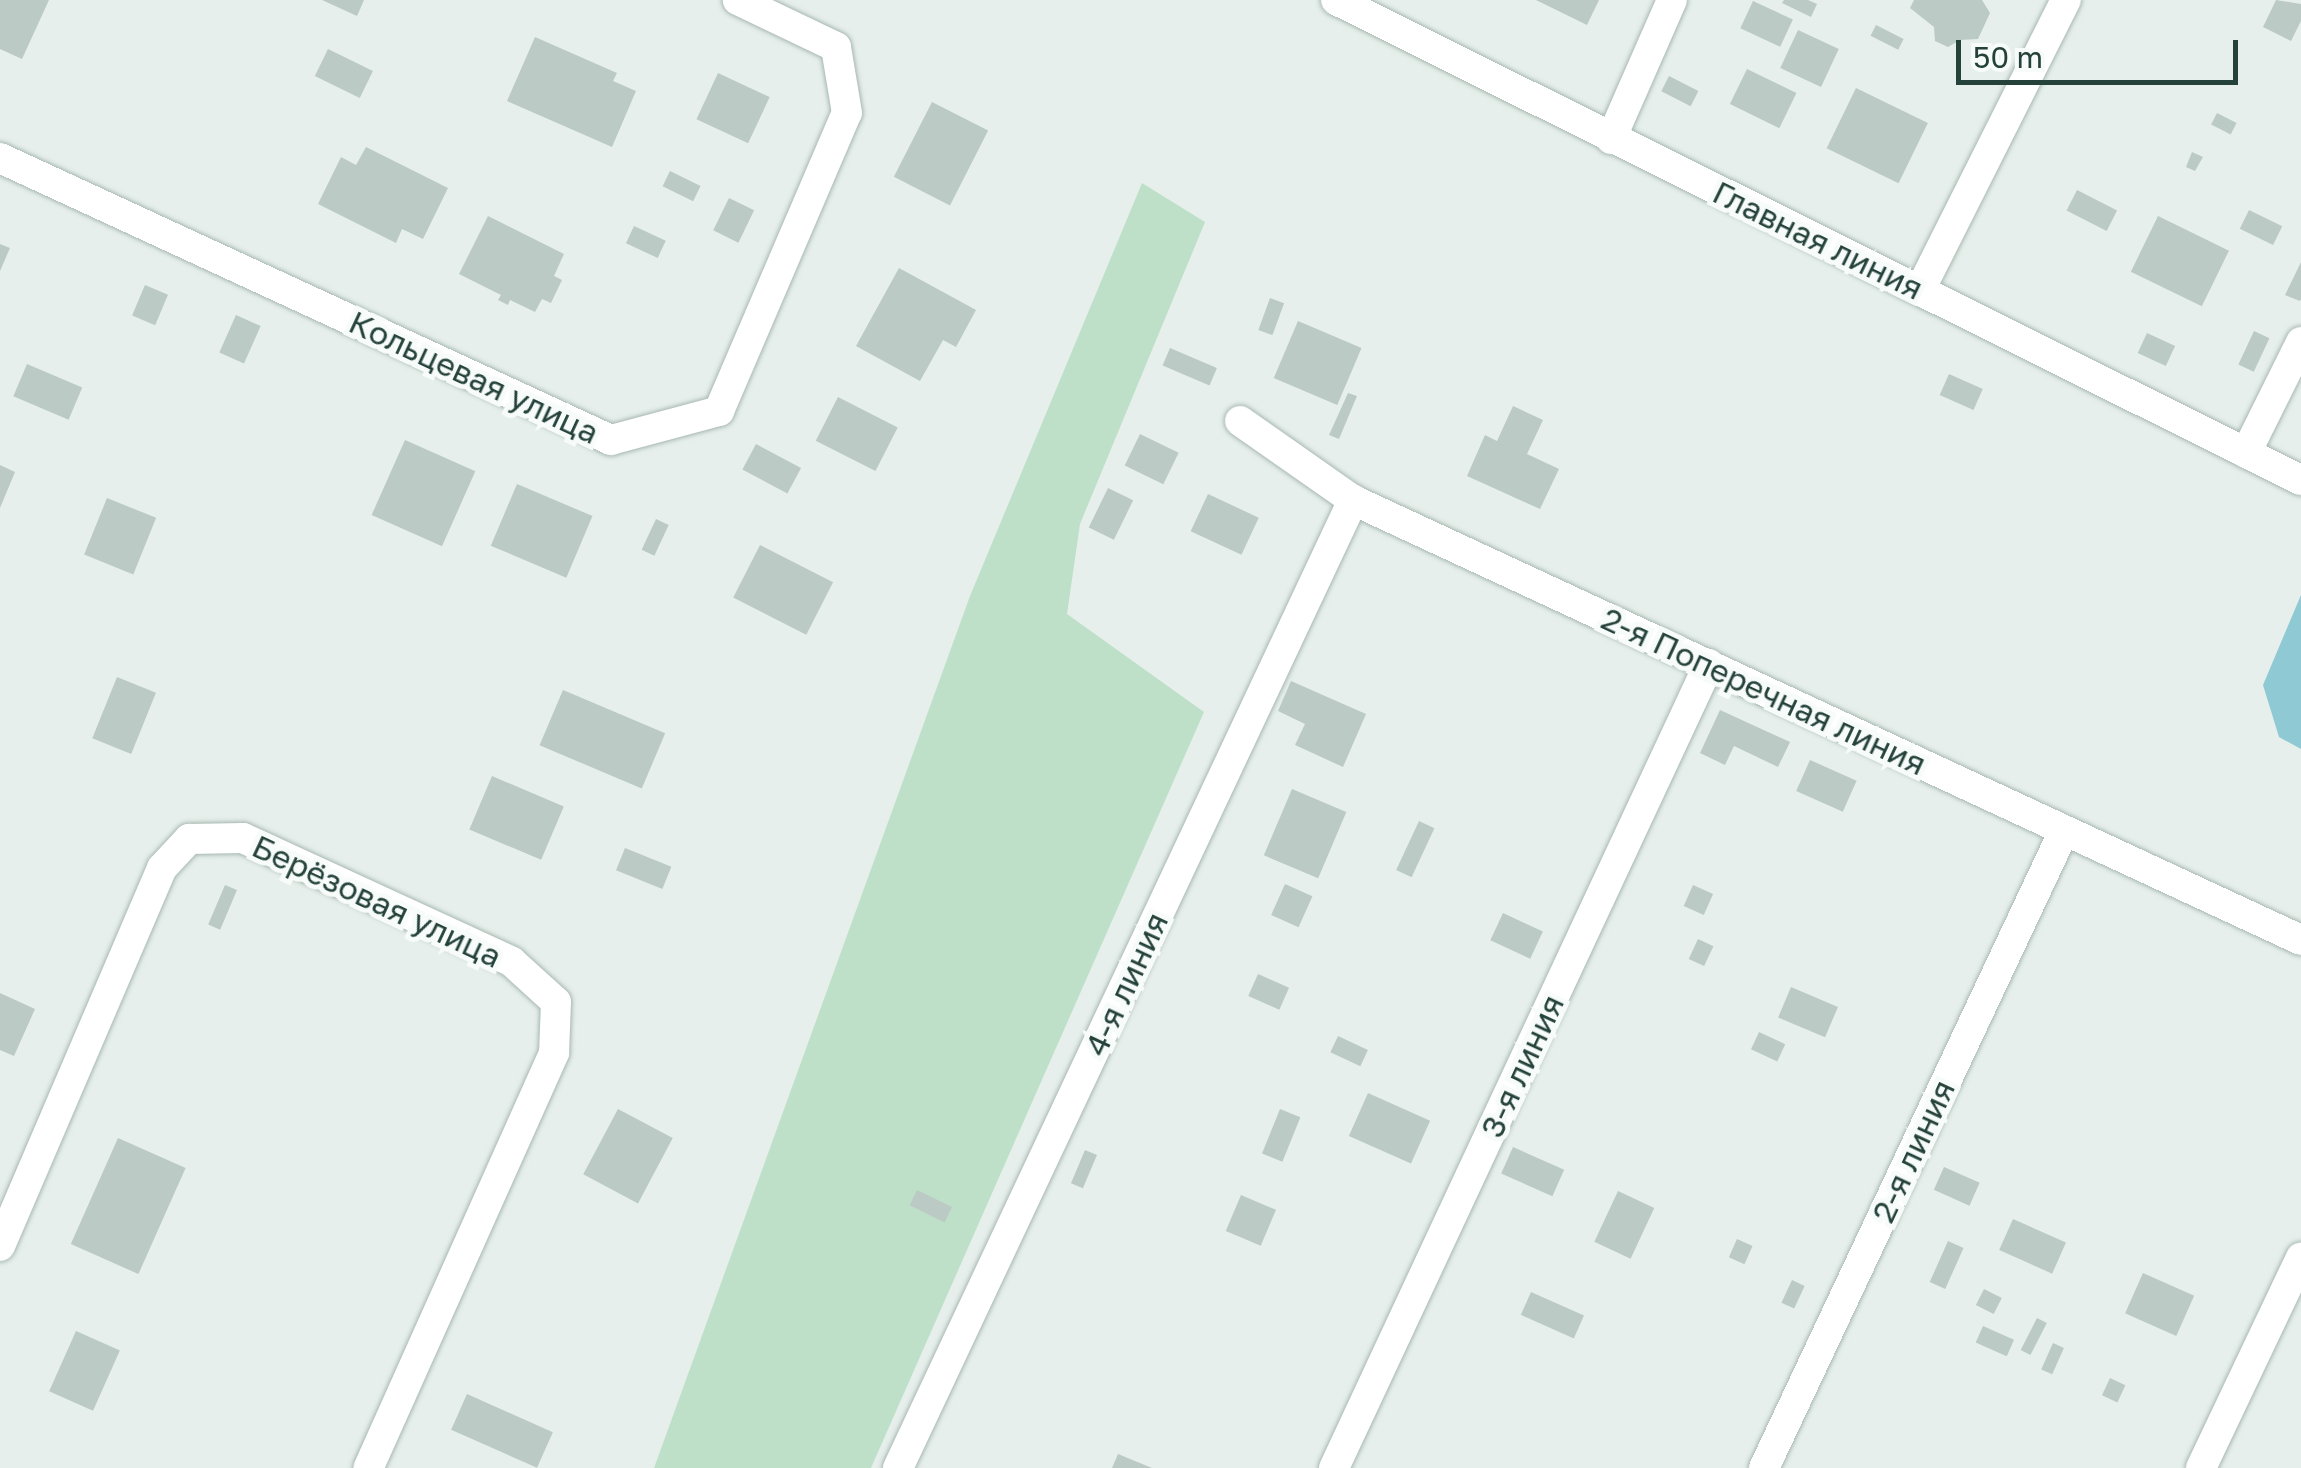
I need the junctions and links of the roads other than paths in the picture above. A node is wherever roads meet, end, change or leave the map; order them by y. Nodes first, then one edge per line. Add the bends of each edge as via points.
1 (738, 0) edge
2 (1336, 0) edge
3 (1672, 0) edge
4 (2066, 0) edge
5 (1611, 139) junction
6 (0, 158) edge
7 (1920, 290) junction
8 (2301, 342) edge
9 (1240, 421) dead end
10 (2246, 452) junction
11 (2301, 480) edge
12 (1353, 500) junction
13 (1709, 664) junction
14 (2063, 833) junction
15 (2301, 940) edge
16 (0, 1246) edge
17 (2301, 1257) edge
18 (368, 1468) edge
19 (898, 1468) edge
20 (1334, 1468) edge
21 (1764, 1468) edge
22 (2201, 1468) edge

1 - 6 street, Кольцевая улица via 836,47 847,113 719,411 611,440
2 - 5 street, Главная линия
3 - 5 street
4 - 7 street
5 - 7 street, Главная линия
7 - 10 street, Главная линия
8 - 10 street
9 - 12 street, 2-я Поперечная линия
10 - 11 street, Главная линия
12 - 13 street, 2-я Поперечная линия
12 - 19 street, 4-я линия
13 - 14 street, 2-я Поперечная линия
13 - 20 street, 3-я линия
14 - 15 street, 2-я Поперечная линия
14 - 21 street, 2-я линия
16 - 18 street, Берёзовая улица via 162,868 189,839 243,838 512,962 556,1002 554,1053
17 - 22 street

